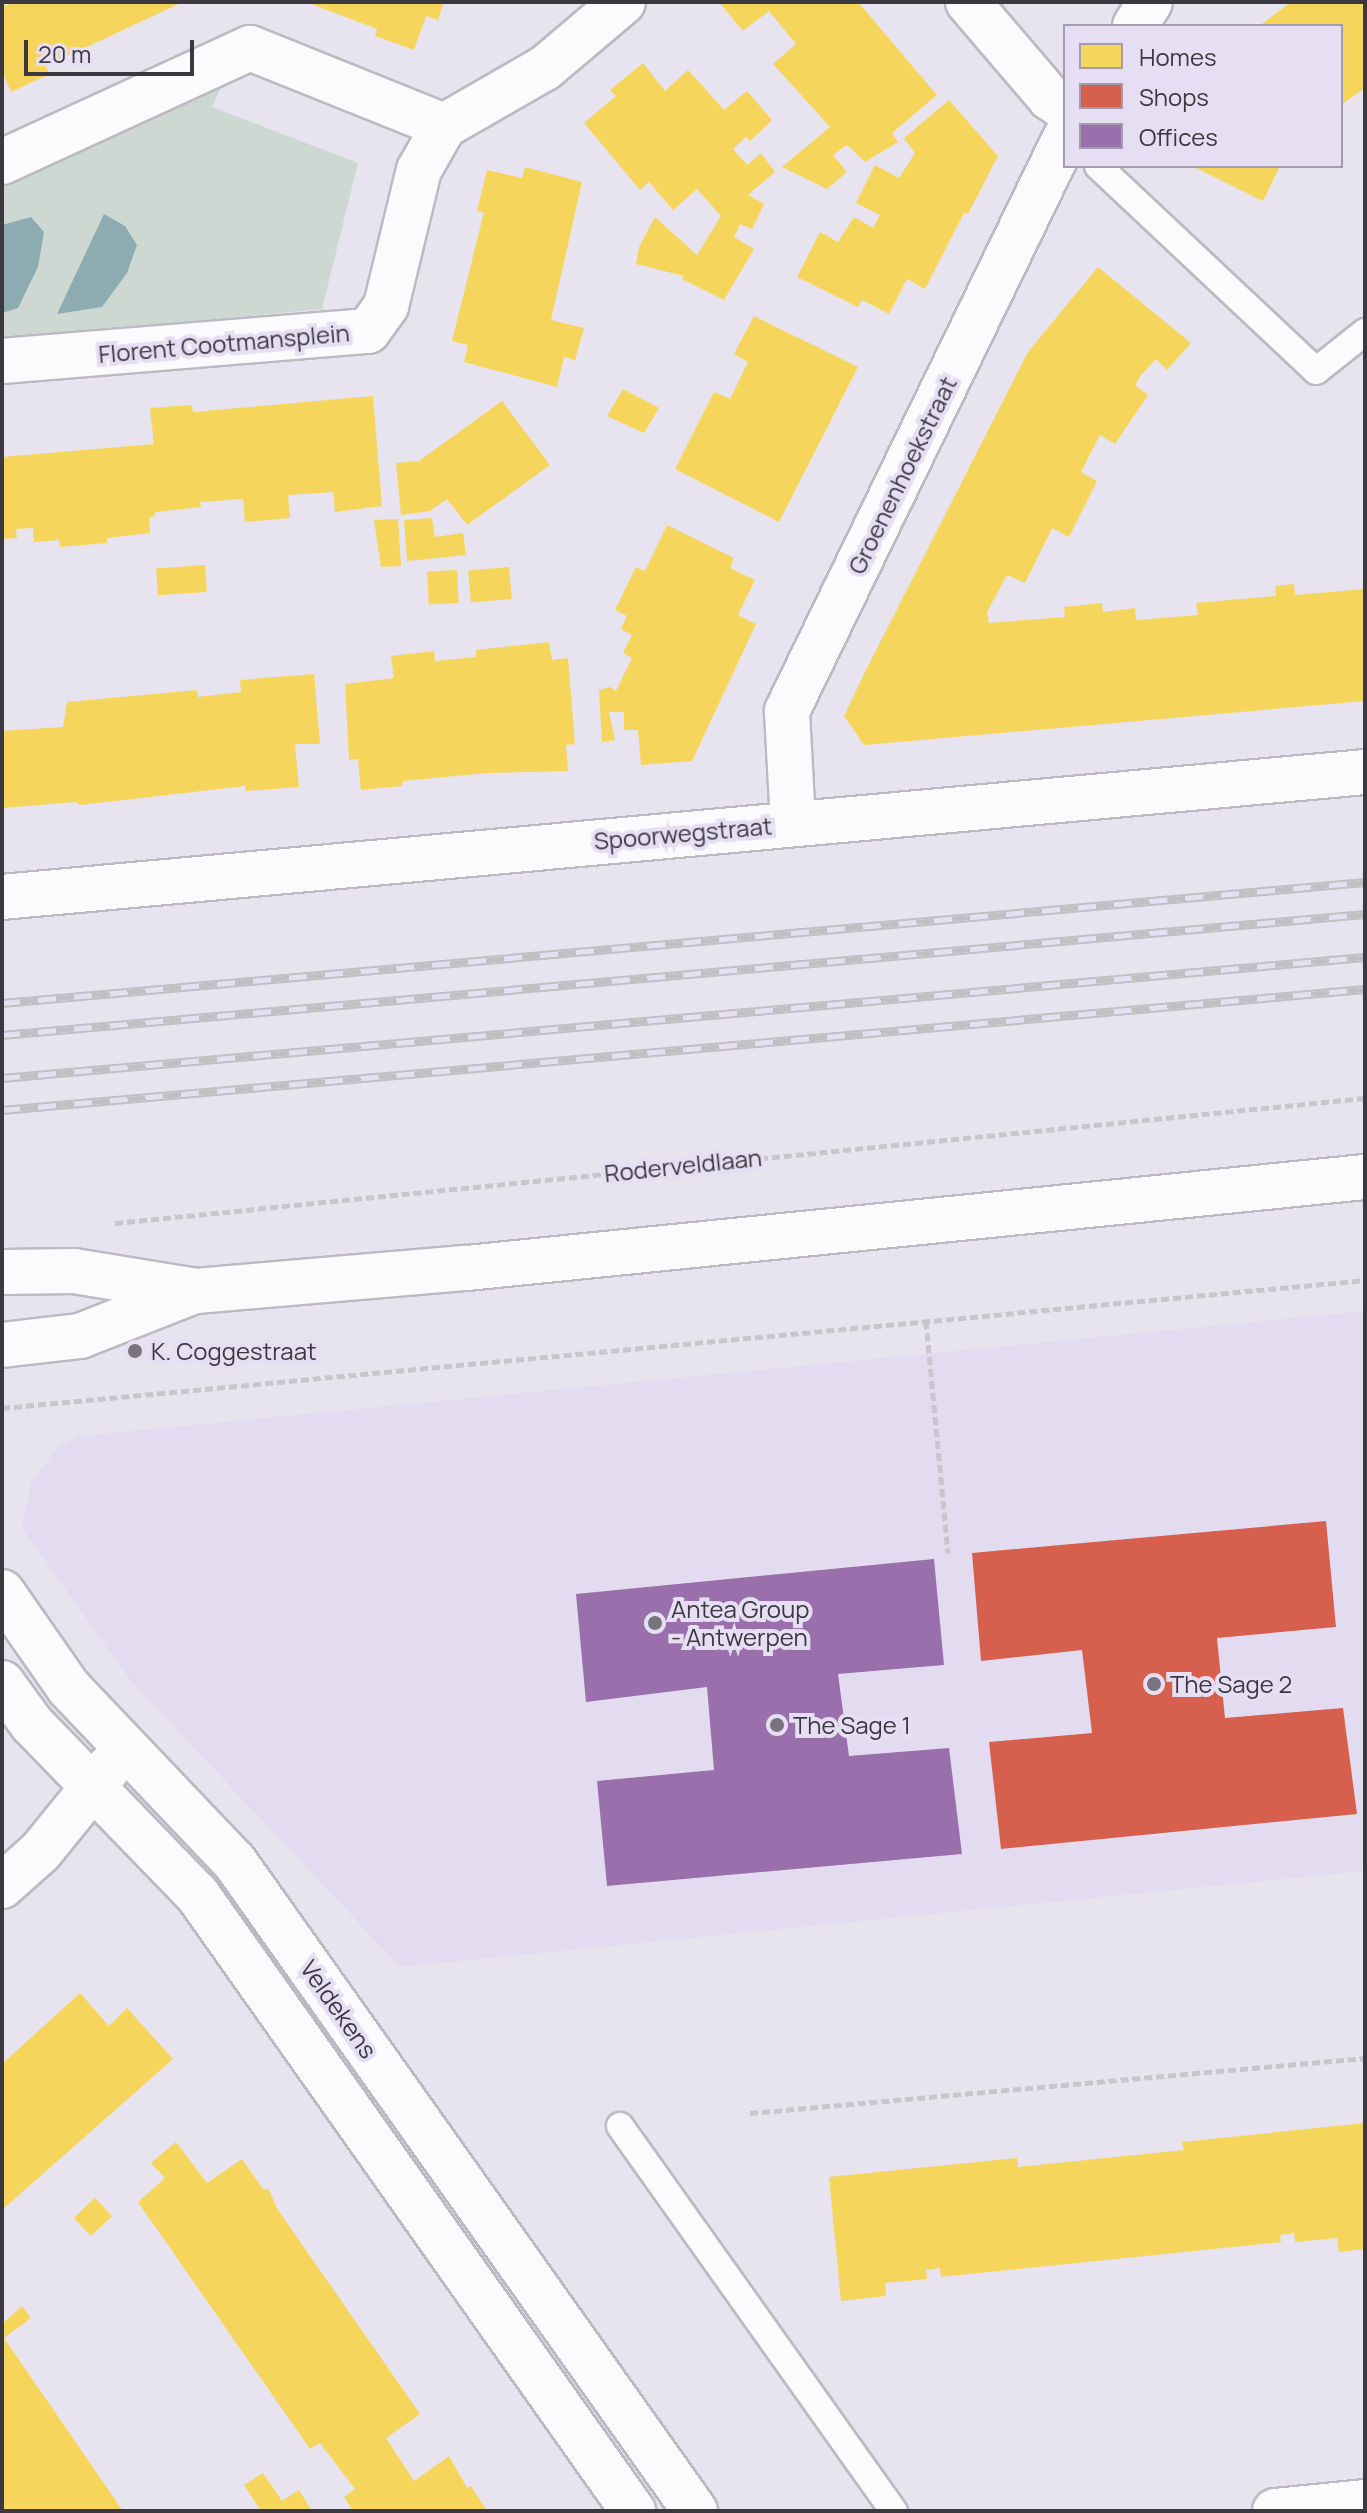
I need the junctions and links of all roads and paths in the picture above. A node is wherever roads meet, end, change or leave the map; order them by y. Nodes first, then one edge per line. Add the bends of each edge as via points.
1 (623, 2) edge
2 (968, 2) edge
3 (1150, 2) edge
4 (1136, 24) edge
5 (1063, 125) edge
6 (444, 126) junction
7 (1063, 157) edge
8 (2, 162) edge
9 (1100, 168) edge
10 (1365, 332) edge
11 (2, 361) edge
12 (1365, 772) edge
13 (793, 823) junction
14 (2, 897) edge
15 (1365, 1098) edge
16 (1365, 1177) edge
17 (102, 1224) dead end
18 (2, 1272) edge
19 (1365, 1280) edge
20 (196, 1291) junction
21 (926, 1321) junction
22 (2, 1345) edge
23 (2, 1408) edge
24 (948, 1553) dead end
25 (2, 1592) edge
26 (2, 1683) edge
27 (125, 1748) junction
28 (92, 1787) junction
29 (2, 1886) edge
30 (1365, 2058) edge
31 (750, 2113) dead end
32 (620, 2126) dead end
33 (534, 2284) junction
34 (493, 2313) junction
35 (1365, 2502) edge
36 (633, 2511) edge
37 (695, 2511) edge
38 (894, 2511) edge
39 (1275, 2511) edge

1 - 6 street via 545,68
2 - 5 street via 1050,98
3 - 4 street
6 - 8 street via 250,48
6 - 11 street, Florent Cootmansplein via 419,170 386,306 368,331
7 - 13 street, Groenenhoekstraat via 787,711
9 - 10 lane via 1316,371
12 - 13 street, Spoorwegstraat
13 - 14 street, Spoorwegstraat
15 - 17 path, Roderveldlaan
16 - 20 street
18 - 20 street via 74,1271
19 - 21 path
20 - 22 street via 80,1336
21 - 23 path
21 - 24 path
25 - 27 street, Veldekens via 69,1688
26 - 28 street, Veldekens via 32,1724
27 - 28 street
27 - 33 street, Veldekens via 234,1861
28 - 29 street via 41,1851
28 - 34 street, Veldekens via 197,1894
30 - 31 path
32 - 38 lane
33 - 34 street
33 - 37 street, Veldekens
34 - 36 street, Veldekens
35 - 39 street

